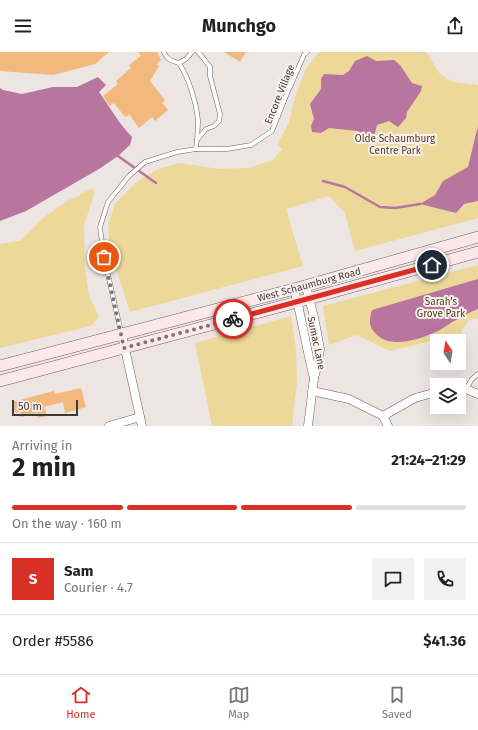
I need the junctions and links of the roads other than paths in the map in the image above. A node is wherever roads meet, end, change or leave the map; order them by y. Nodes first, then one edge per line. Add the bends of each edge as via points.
1 (164, 52) edge
2 (192, 52) edge
3 (198, 52) edge
4 (304, 53) edge
5 (180, 63) junction
6 (197, 140) junction
7 (196, 149) junction
8 (478, 237) edge
9 (478, 252) edge
10 (306, 286) junction
11 (294, 289) junction
12 (310, 299) junction
13 (298, 302) junction
14 (122, 335) junction
15 (124, 348) junction
16 (0, 366) edge
17 (478, 374) edge
18 (314, 378) junction
19 (0, 381) edge
20 (466, 385) edge
21 (466, 390) edge
22 (312, 391) junction
23 (430, 394) edge
24 (478, 394) edge
25 (383, 416) junction
26 (140, 417) junction
27 (109, 426) edge
28 (142, 426) edge
29 (308, 426) edge
30 (388, 426) edge

1 - 5 lane via 168,59
2 - 5 lane
3 - 6 lane via 210,67 220,114 219,121 206,129
4 - 7 lane, Encore Village via 272,131 251,145 227,149
5 - 6 lane via 186,74 196,109
6 - 7 lane
7 - 14 lane, Encore Village via 176,152 145,162 129,176 108,202 100,227 104,257
8 - 10 main road, West Schaumburg Road
9 - 12 main road, West Schaumburg Road
10 - 11 main road, West Schaumburg Road
10 - 12 street, Sumac Lane
11 - 13 street, Sumac Lane
11 - 14 main road, West Schaumburg Road
12 - 13 main road, West Schaumburg Road
12 - 18 street, Sumac Lane via 320,349
13 - 15 main road, West Schaumburg Road
13 - 18 street, Sumac Lane
14 - 15 street
14 - 16 main road, West Schaumburg Road
15 - 19 main road, West Schaumburg Road
15 - 26 street
17 - 20 lane
18 - 22 street, Sumac Lane
21 - 24 street
22 - 25 street via 349,399
22 - 29 street, Sumac Lane
23 - 25 street via 415,398
25 - 30 street
26 - 27 street
26 - 28 street

